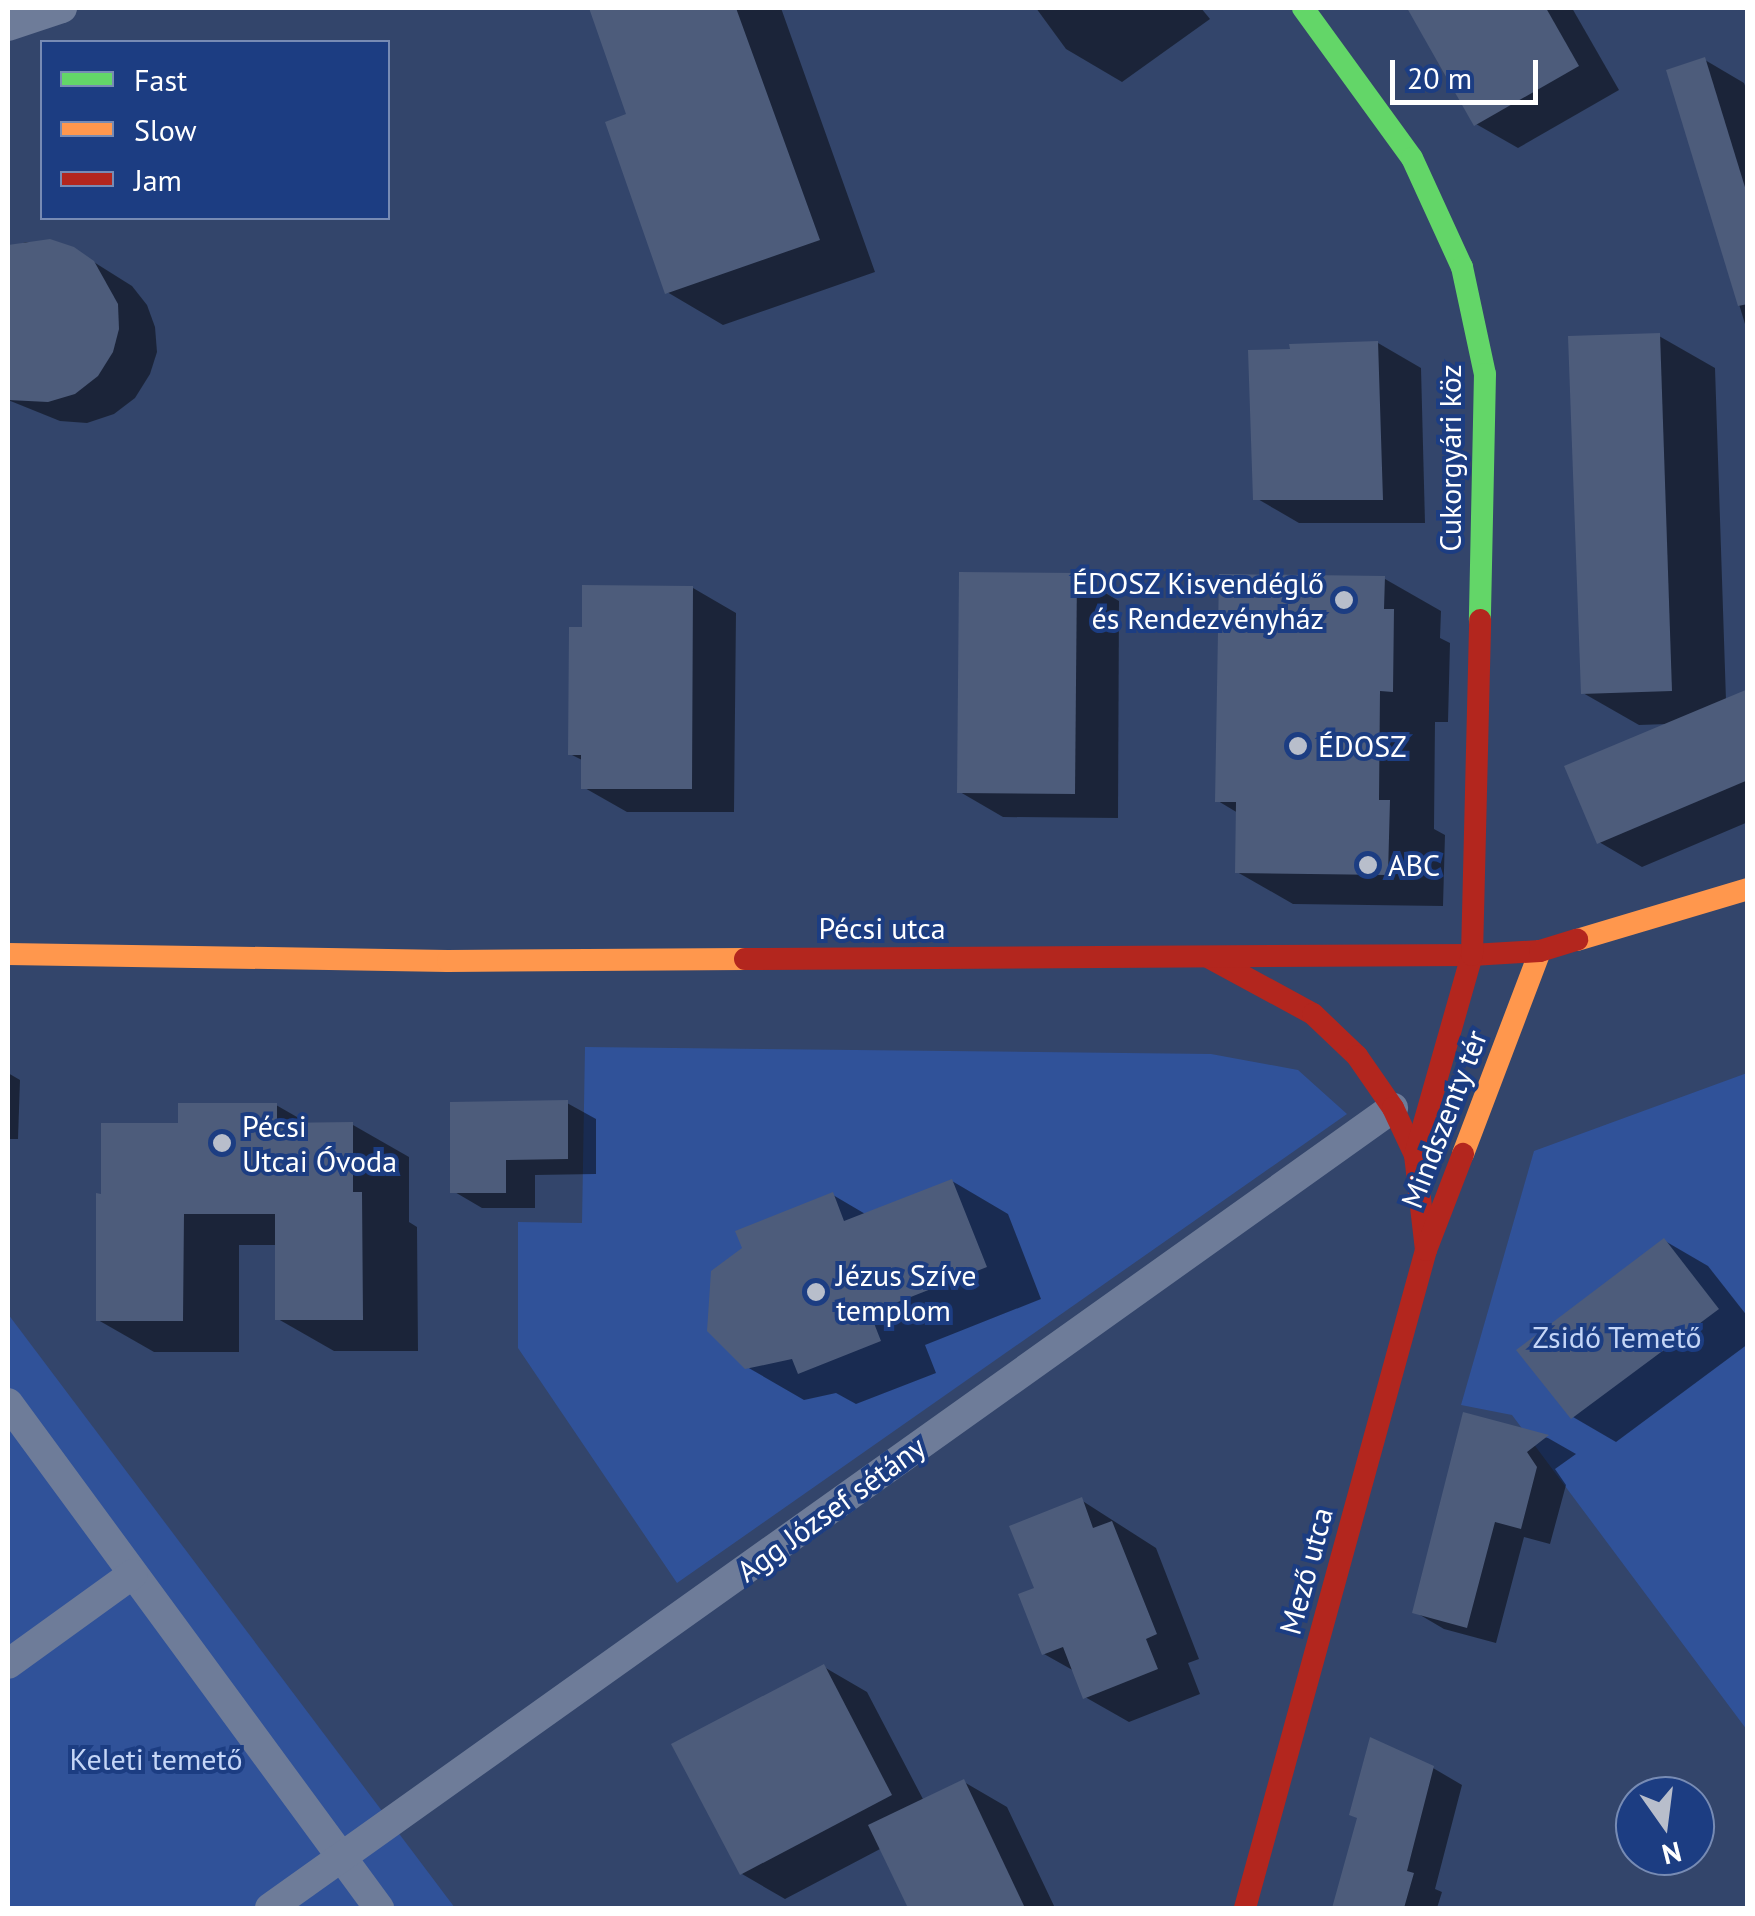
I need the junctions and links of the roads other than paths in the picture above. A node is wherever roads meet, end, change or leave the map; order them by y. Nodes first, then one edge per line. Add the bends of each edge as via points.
1 (62, 8) edge
2 (1303, 8) edge
3 (8, 26) edge
4 (1748, 889) edge
5 (1540, 951) junction
6 (8, 954) edge
7 (1472, 956) junction
8 (1207, 957) junction
9 (1392, 1108) junction
10 (1415, 1155) junction
11 (1426, 1250) junction
12 (8, 1403) edge
13 (133, 1574) junction
14 (8, 1664) edge
15 (342, 1858) junction
16 (270, 1908) edge
17 (379, 1908) edge
18 (1245, 1908) edge

1 - 3 lane
2 - 7 street, Cukorgyári köz via 1412,158 1462,267 1484,374
4 - 5 street, Pécsi utca
5 - 7 street, Pécsi utca
5 - 11 street, Mindszenty tér
6 - 8 street, Pécsi utca via 448,961
7 - 8 street, Pécsi utca
7 - 10 street, Mindszenty tér
8 - 9 street via 1313,1014 1357,1056
9 - 10 street
9 - 15 lane, Agg József sétány
10 - 11 street, Mindszenty tér
11 - 18 street, Mező utca
12 - 13 lane
13 - 14 lane
13 - 15 lane
15 - 16 lane, Agg József sétány
15 - 17 lane

